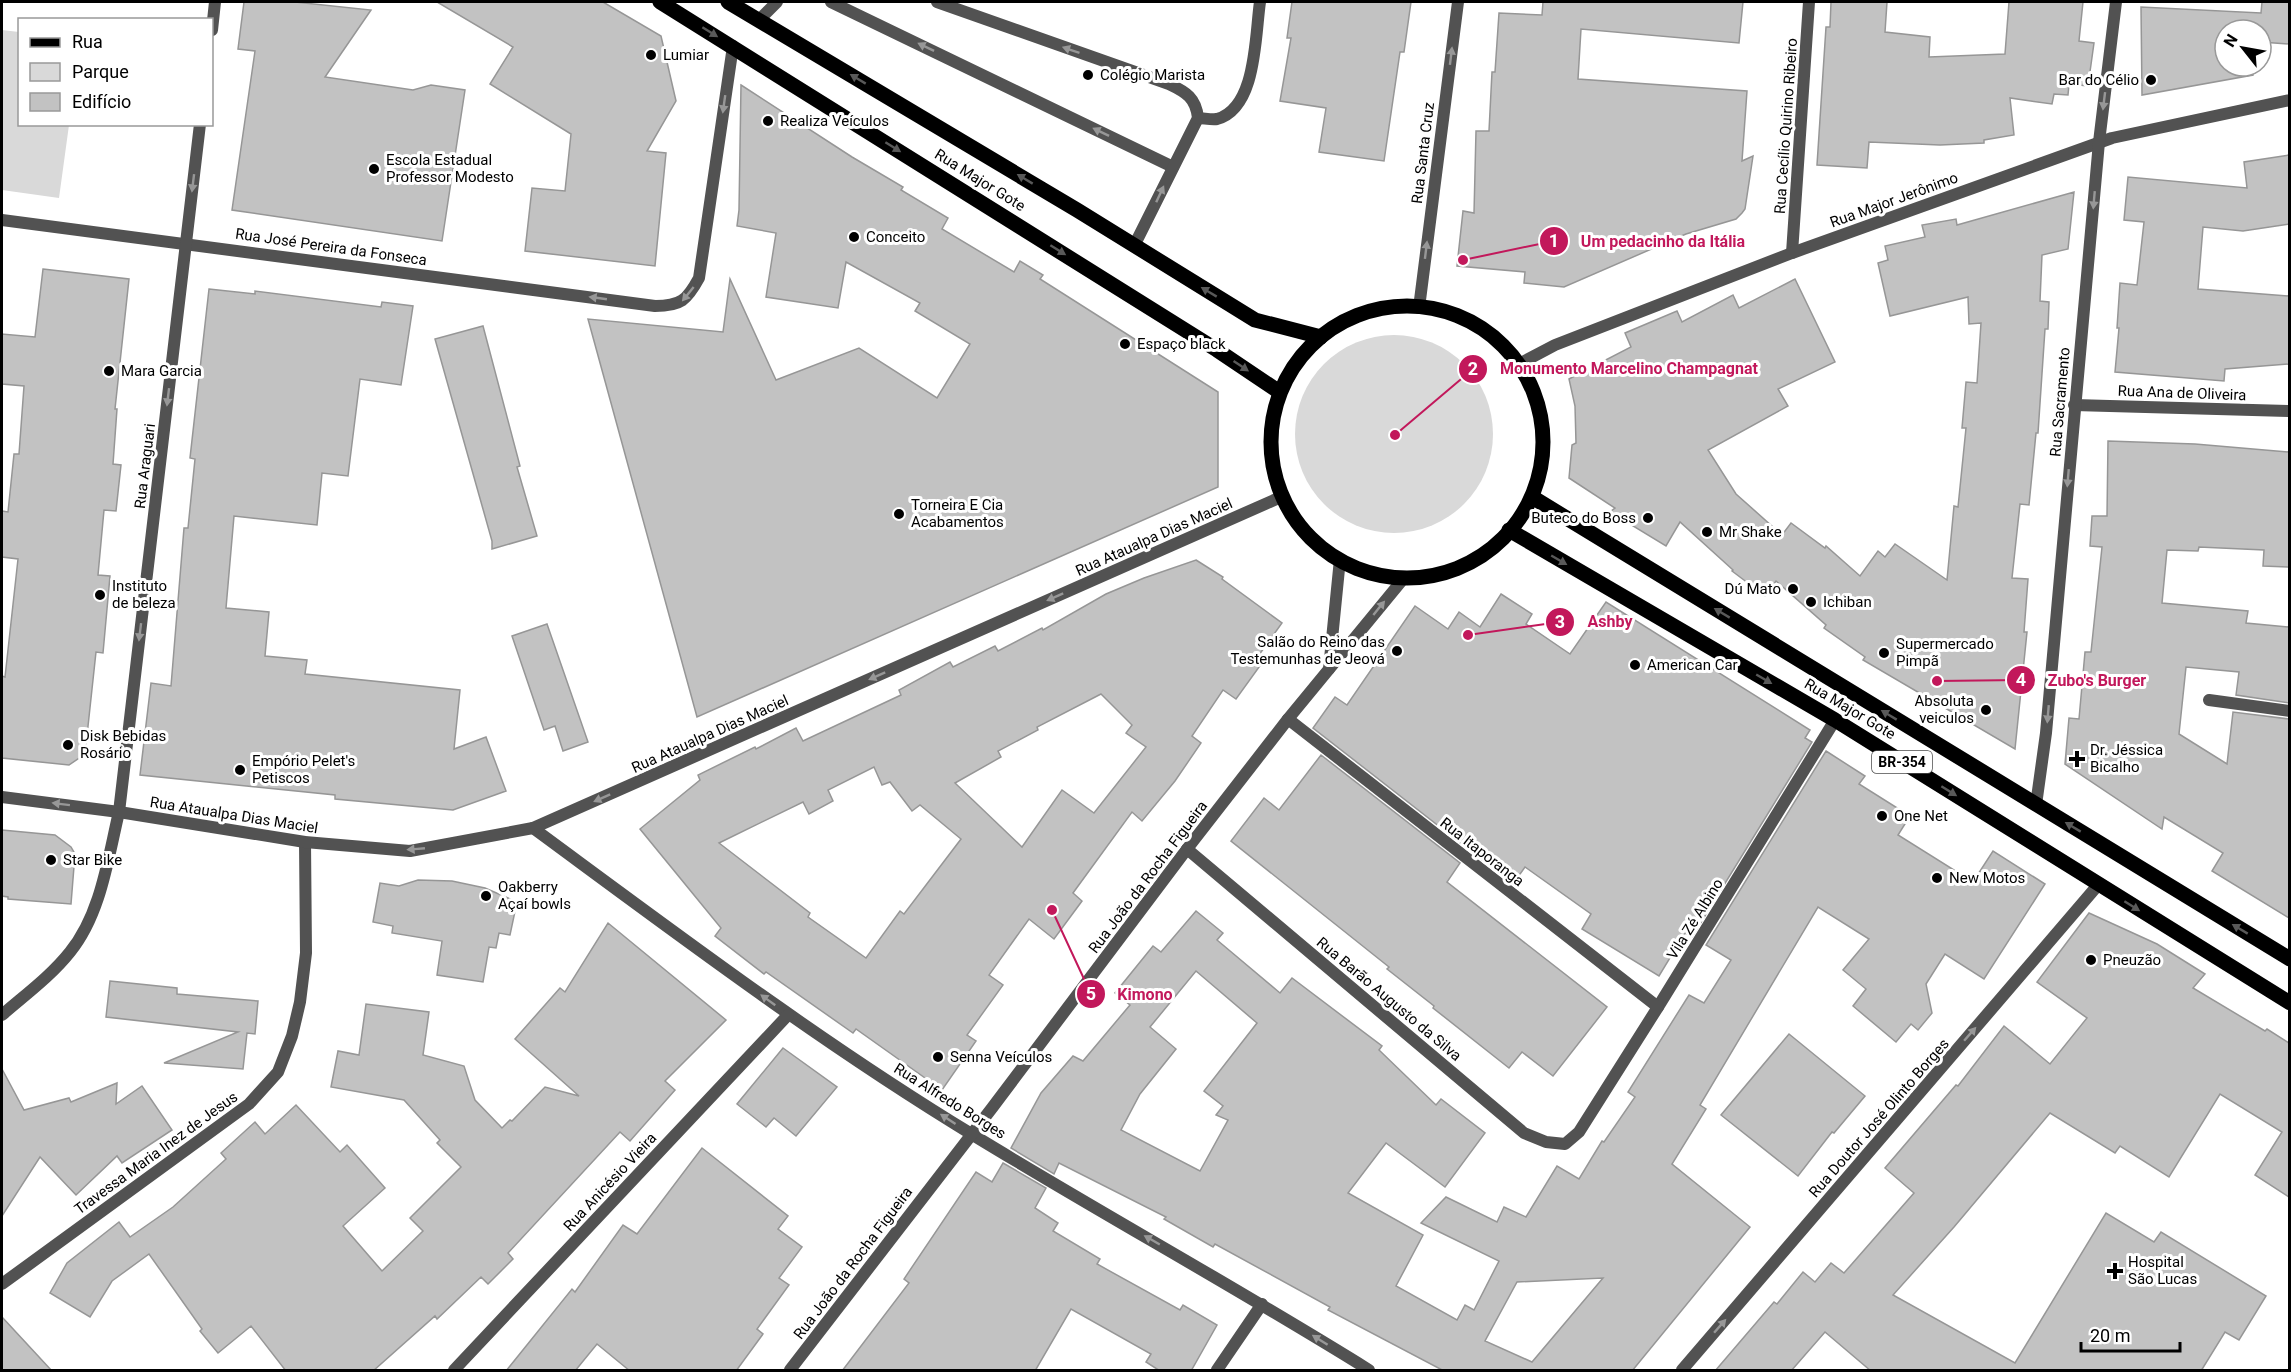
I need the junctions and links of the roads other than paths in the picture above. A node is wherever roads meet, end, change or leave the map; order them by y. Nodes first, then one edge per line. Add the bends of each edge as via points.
1 (215, 2) edge
2 (660, 2) edge
3 (728, 2) edge
4 (777, 2) edge
5 (831, 2) edge
6 (937, 2) edge
7 (1260, 2) edge
8 (1458, 2) edge
9 (1809, 2) edge
10 (2116, 2) edge
11 (759, 20) junction
12 (213, 21) edge
13 (733, 46) junction
14 (2289, 99) edge
15 (1198, 118) junction
16 (200, 126) edge
17 (2099, 142) junction
18 (1173, 167) junction
19 (2, 220) edge
20 (186, 243) junction
21 (1134, 246) junction
22 (1792, 253) junction
23 (1419, 308) junction
24 (1321, 337) junction
25 (1519, 364) junction
26 (1278, 392) junction
27 (2074, 405) junction
28 (2289, 411) edge
29 (1532, 496) junction
30 (1281, 497) junction
31 (1509, 530) junction
32 (1340, 559) junction
33 (1404, 578) junction
34 (1329, 670) junction
35 (2209, 700) dead end
36 (2289, 711) edge
37 (1288, 719) junction
38 (1834, 720) junction
39 (2, 797) edge
40 (2036, 805) junction
41 (119, 812) junction
42 (533, 828) junction
43 (305, 842) junction
44 (1187, 849) junction
45 (2098, 885) junction
46 (2289, 959) edge
47 (2289, 1003) edge
48 (1658, 1007) junction
49 (2, 1015) edge
50 (788, 1015) junction
51 (1579, 1132) joint
52 (972, 1135) junction
53 (2, 1284) edge
54 (1262, 1304) junction
55 (454, 1371) edge
56 (790, 1371) edge
57 (1217, 1371) edge
58 (1369, 1371) edge
59 (1682, 1371) edge

1 - 12 street
2 -> 13 main road, Rua Major Gote
3 - 11 main road, Rua Major Gote
4 - 11 street
18 -> 5 street
15 -> 6 street via 1197,105 1190,96 1169,84
7 - 15 street via 1250,79 1238,106 1216,119
23 -> 8 street, Rua Santa Cruz
9 - 22 street, Rua Cecílio Quirino Ribeiro
10 -> 17 street, Rua Sacramento
21 -> 11 main road, Rua Major Gote
13 -> 20 street, Rua José Pereira da Fonseca via 699,278 690,294 671,306
13 -> 26 main road, Rua Major Gote
14 - 17 street, Rua Major Jerônimo
15 - 18 street
16 -> 20 street, Rua Araguari
17 - 22 street, Rua Major Jerônimo
17 -> 27 street, Rua Sacramento
21 -> 18 street
19 - 20 street, Rua José Pereira da Fonseca
20 -> 41 street, Rua Araguari
24 -> 21 main road, Rua Major Gote via 1255,320
22 - 25 street, Rua Major Jerônimo via 1555,345
23 - 24 main road via 1402,306 1359,314
23 - 25 main road via 1446,309 1487,331
24 - 26 main road
25 - 29 main road via 1539,405 1544,454
26 - 30 main road via 1271,454
27 - 28 street, Rua Ana de Oliveira
27 -> 40 street, Rua Sacramento via 2046,733
29 - 31 main road
40 -> 29 main road, Rua Major Gote
30 - 32 main road via 1304,534
30 -> 42 street, Rua Ataualpa Dias Maciel
31 - 33 main road via 1490,555 1426,579
31 -> 38 main road, Rua Major Gote / BR-354
32 - 33 main road via 1380,577
32 - 34 street
34 -> 33 street, Rua João da Rocha Figueira
34 - 37 street, Rua João da Rocha Figueira
35 - 36 street
37 - 44 street, Rua João da Rocha Figueira
37 - 48 street, Rua Itaporanga
38 -> 45 main road, Rua Major Gote / BR-354
38 - 48 street, Vila Zé Albino
41 -> 39 street, Rua Ataualpa Dias Maciel
46 -> 40 main road, Rua Major Gote
41 - 43 street, Rua Ataualpa Dias Maciel
41 - 49 street, Rua Araguari via 101,888 86,926 71,952
42 -> 43 street, Rua Ataualpa Dias Maciel via 410,851
50 -> 42 street, Rua Alfredo Borges
43 - 53 street, Travessa Maria Inez de Jesus via 306,953 292,1036 278,1072 249,1104
44 - 51 street, Rua Barão Augusto da Silva via 1524,1132 1546,1142 1564,1144
44 - 52 street, Rua João da Rocha Figueira
45 -> 47 main road, Rua Major Gote / BR-354
59 -> 45 street, Rua Doutor José Olinto Borges
48 - 51 street, Vila Zé Albino
52 -> 50 street, Rua Alfredo Borges
50 - 55 street, Rua Anicésio Vieira
54 -> 52 street, Rua Alfredo Borges
52 - 56 street, Rua João da Rocha Figueira
54 - 57 street
58 -> 54 street, Rua Alfredo Borges

